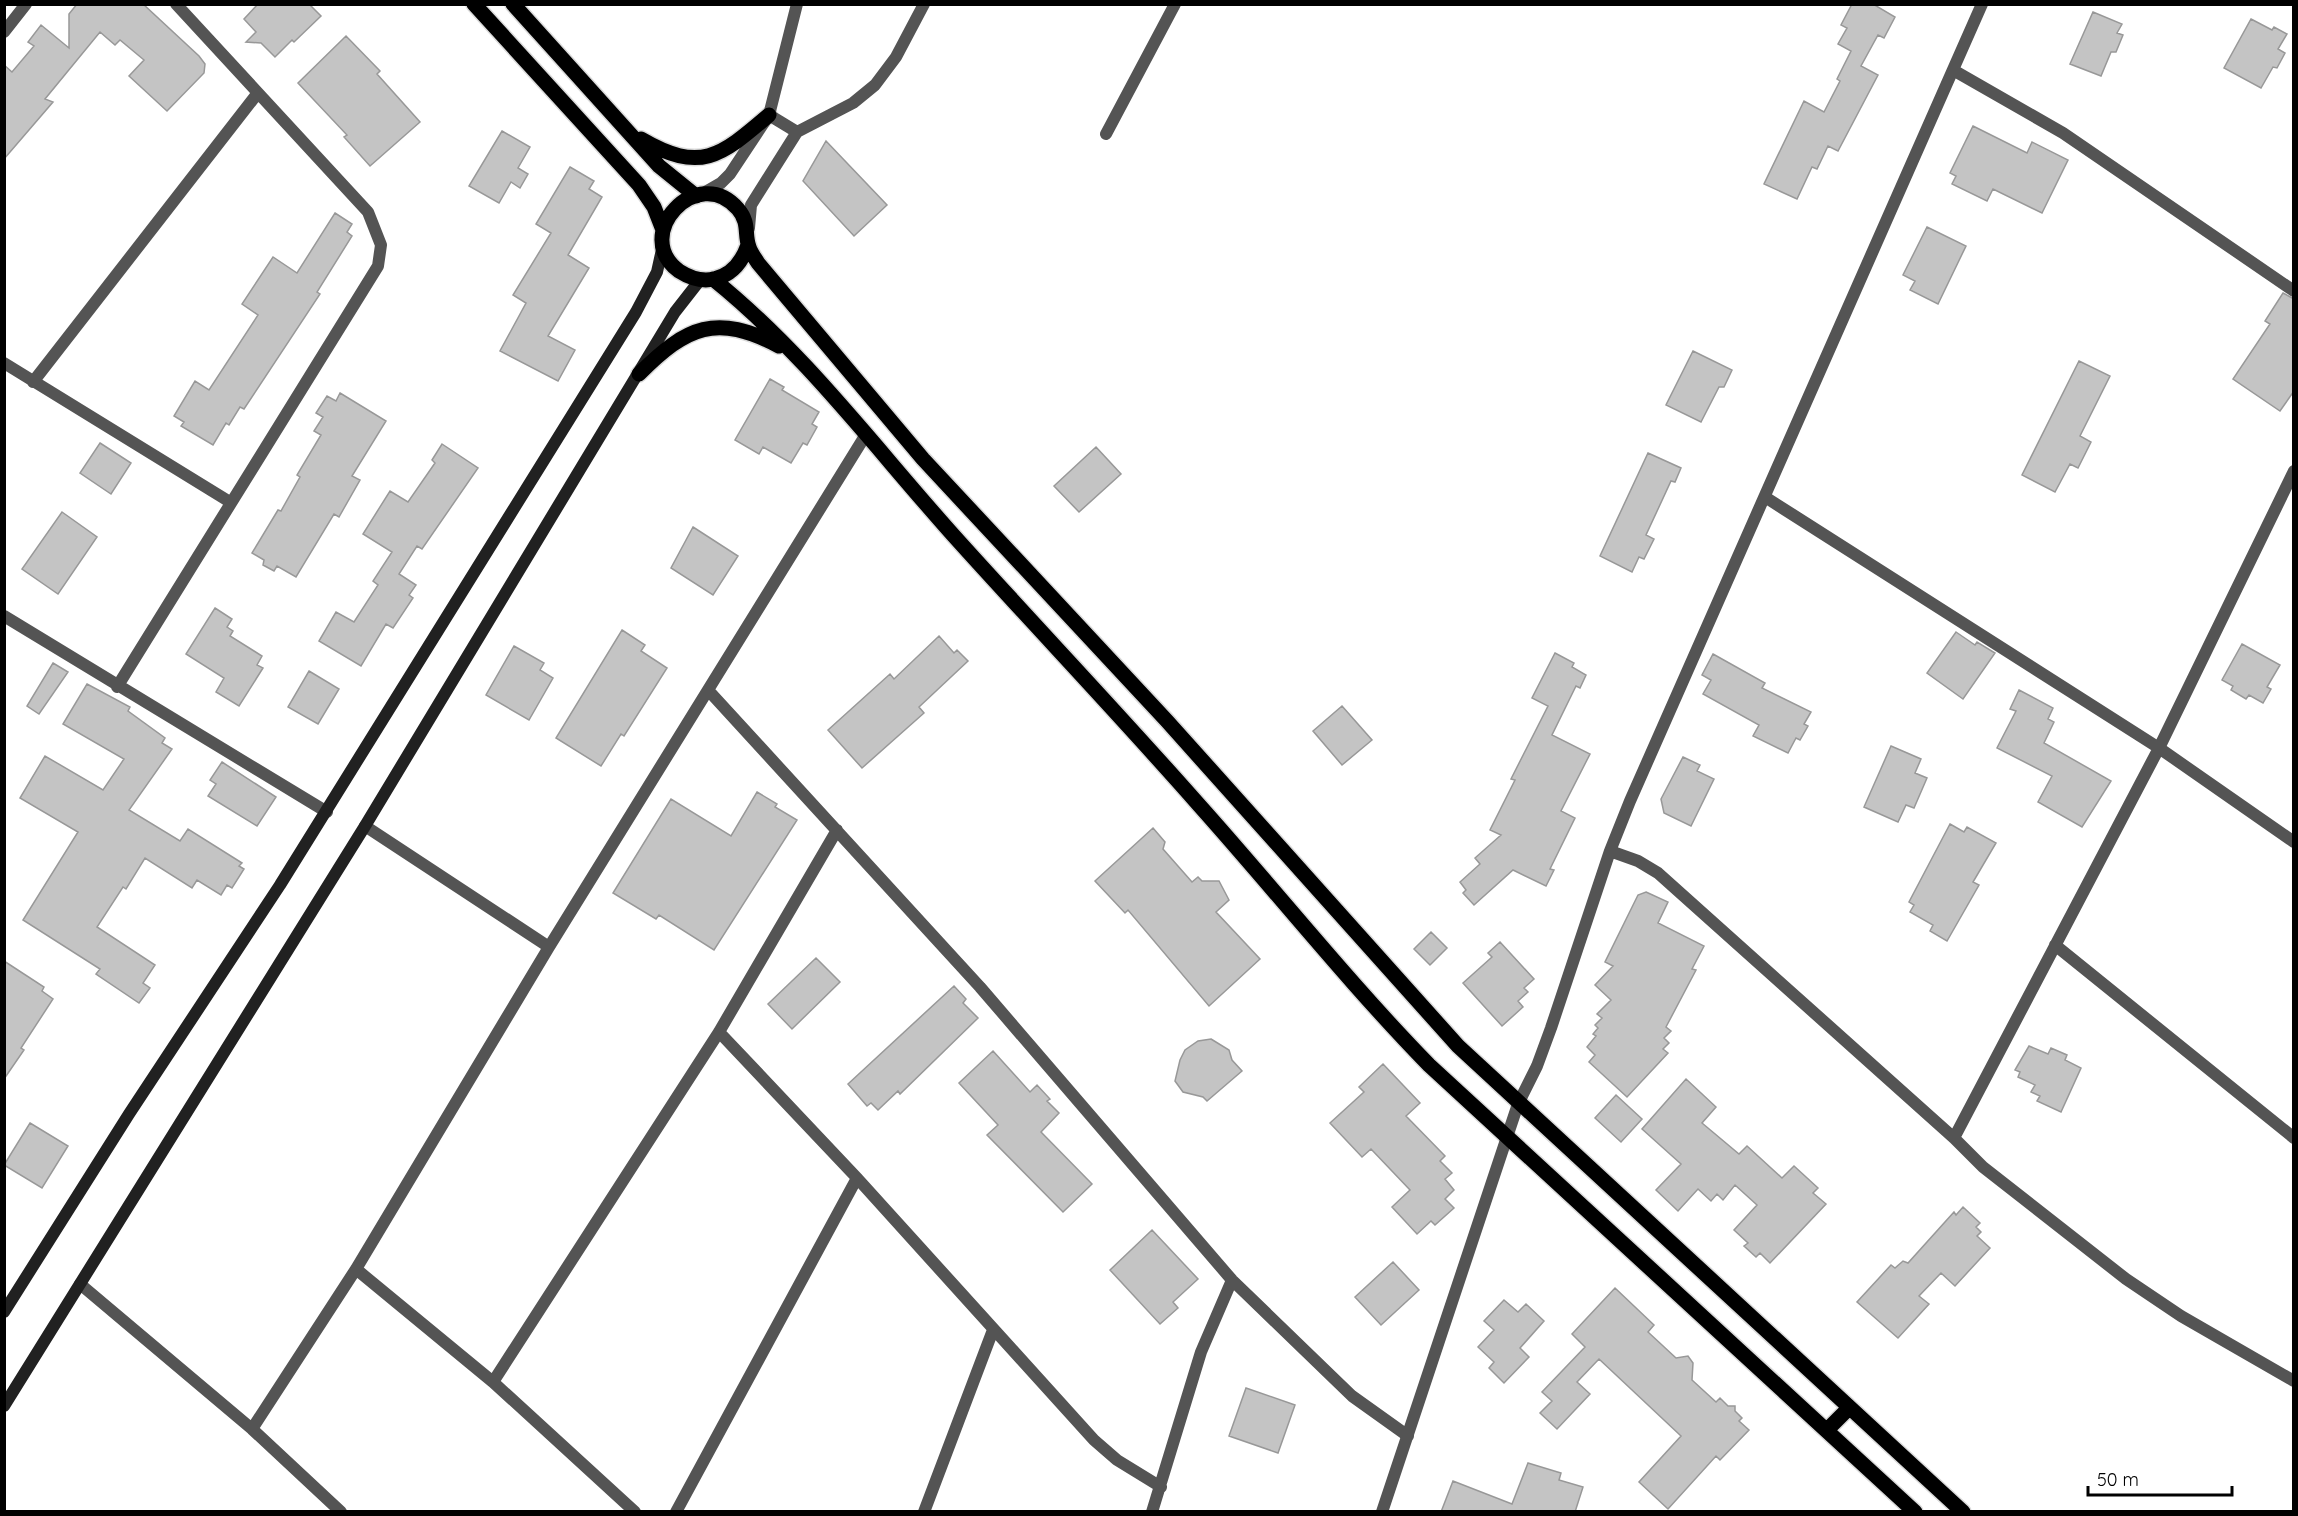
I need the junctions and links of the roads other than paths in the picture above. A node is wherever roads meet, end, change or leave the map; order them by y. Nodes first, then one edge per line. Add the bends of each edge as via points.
1 (26, 4) edge
2 (176, 4) edge
3 (474, 4) edge
4 (513, 4) edge
5 (796, 4) edge
6 (924, 4) edge
7 (1175, 4) edge
8 (1982, 4) edge
9 (4, 32) edge
10 (1953, 70) junction
11 (256, 94) junction
12 (770, 115) junction
13 (627, 130) junction
14 (797, 132) junction
15 (1106, 134) dead end
16 (699, 195) junction
17 (663, 237) junction
18 (748, 239) junction
19 (706, 280) junction
20 (2294, 291) edge
21 (790, 352) junction
22 (4, 363) edge
23 (639, 374) junction
24 (33, 382) junction
25 (865, 436) junction
26 (2294, 471) edge
27 (1766, 497) junction
28 (230, 502) junction
29 (4, 616) edge
30 (117, 687) junction
31 (708, 690) junction
32 (2159, 748) junction
33 (327, 812) junction
34 (365, 826) junction
35 (837, 830) junction
36 (2294, 842) edge
37 (1610, 851) junction
38 (2055, 945) junction
39 (549, 947) junction
40 (719, 1032) junction
41 (1518, 1104) junction
42 (1954, 1138) junction
43 (2294, 1138) edge
44 (1508, 1139) junction
45 (857, 1178) junction
46 (356, 1269) junction
47 (1232, 1280) junction
48 (80, 1284) junction
49 (4, 1312) edge
50 (993, 1330) junction
51 (2294, 1381) edge
52 (493, 1382) junction
53 (4, 1406) edge
54 (1849, 1408) junction
55 (252, 1428) junction
56 (1828, 1429) junction
57 (1408, 1436) junction
58 (1161, 1487) junction
59 (341, 1512) edge
60 (635, 1512) edge
61 (676, 1512) edge
62 (924, 1512) edge
63 (1152, 1512) edge
64 (1382, 1512) edge
65 (1915, 1512) edge
66 (1963, 1512) edge

1 - 9 street
2 - 11 street
3 - 17 main road via 639,185 654,207
4 - 13 main road
5 - 12 street
6 - 14 street via 896,57 875,85 853,103
7 - 15 street
8 - 10 street
10 - 20 street via 2062,133
10 - 27 street
11 - 24 street
11 - 28 street via 368,212 381,245 378,266
12 - 13 main road via 730,148 708,157 663,152
12 - 14 street
12 - 16 street via 730,174
13 - 16 main road via 659,166
14 - 18 street via 751,205
16 - 17 main road via 677,206 668,217
16 - 18 main road via 728,200 738,209
17 - 19 main road via 667,257 675,268 686,276
17 - 33 main road via 657,272 636,312
18 - 19 main road via 735,268
18 - 41 main road via 781,293 923,459 1167,722 1458,1046
19 - 21 main road via 759,320
19 - 23 main road via 675,312
21 - 23 main road via 738,329 711,328 673,342
21 - 25 main road
22 - 24 street
23 - 34 main road
24 - 28 street
25 - 31 street
25 - 44 main road via 1201,807 1368,1002
26 - 32 street
27 - 32 street
27 - 37 street
28 - 30 street
29 - 30 street
30 - 33 street
31 - 35 street
31 - 39 street
32 - 36 street
32 - 38 street
33 - 49 main road
34 - 39 street
34 - 48 main road
35 - 40 street
35 - 47 street via 980,987
37 - 41 street via 1551,1028
37 - 42 street via 1658,873
38 - 42 street
38 - 43 street
39 - 46 street
40 - 45 street
40 - 52 street
41 - 44 street
41 - 54 main road
42 - 51 street via 1983,1167 2126,1279 2181,1317
44 - 56 main road
44 - 57 street
45 - 50 street
45 - 61 street
46 - 52 street
46 - 55 street
47 - 57 street via 1352,1396
47 - 58 street via 1201,1352
48 - 53 main road
48 - 55 street
50 - 58 street via 1094,1440 1117,1460
50 - 62 street
52 - 60 street
54 - 56 main road
54 - 66 main road
55 - 59 street
56 - 65 main road
57 - 64 street
58 - 63 street

